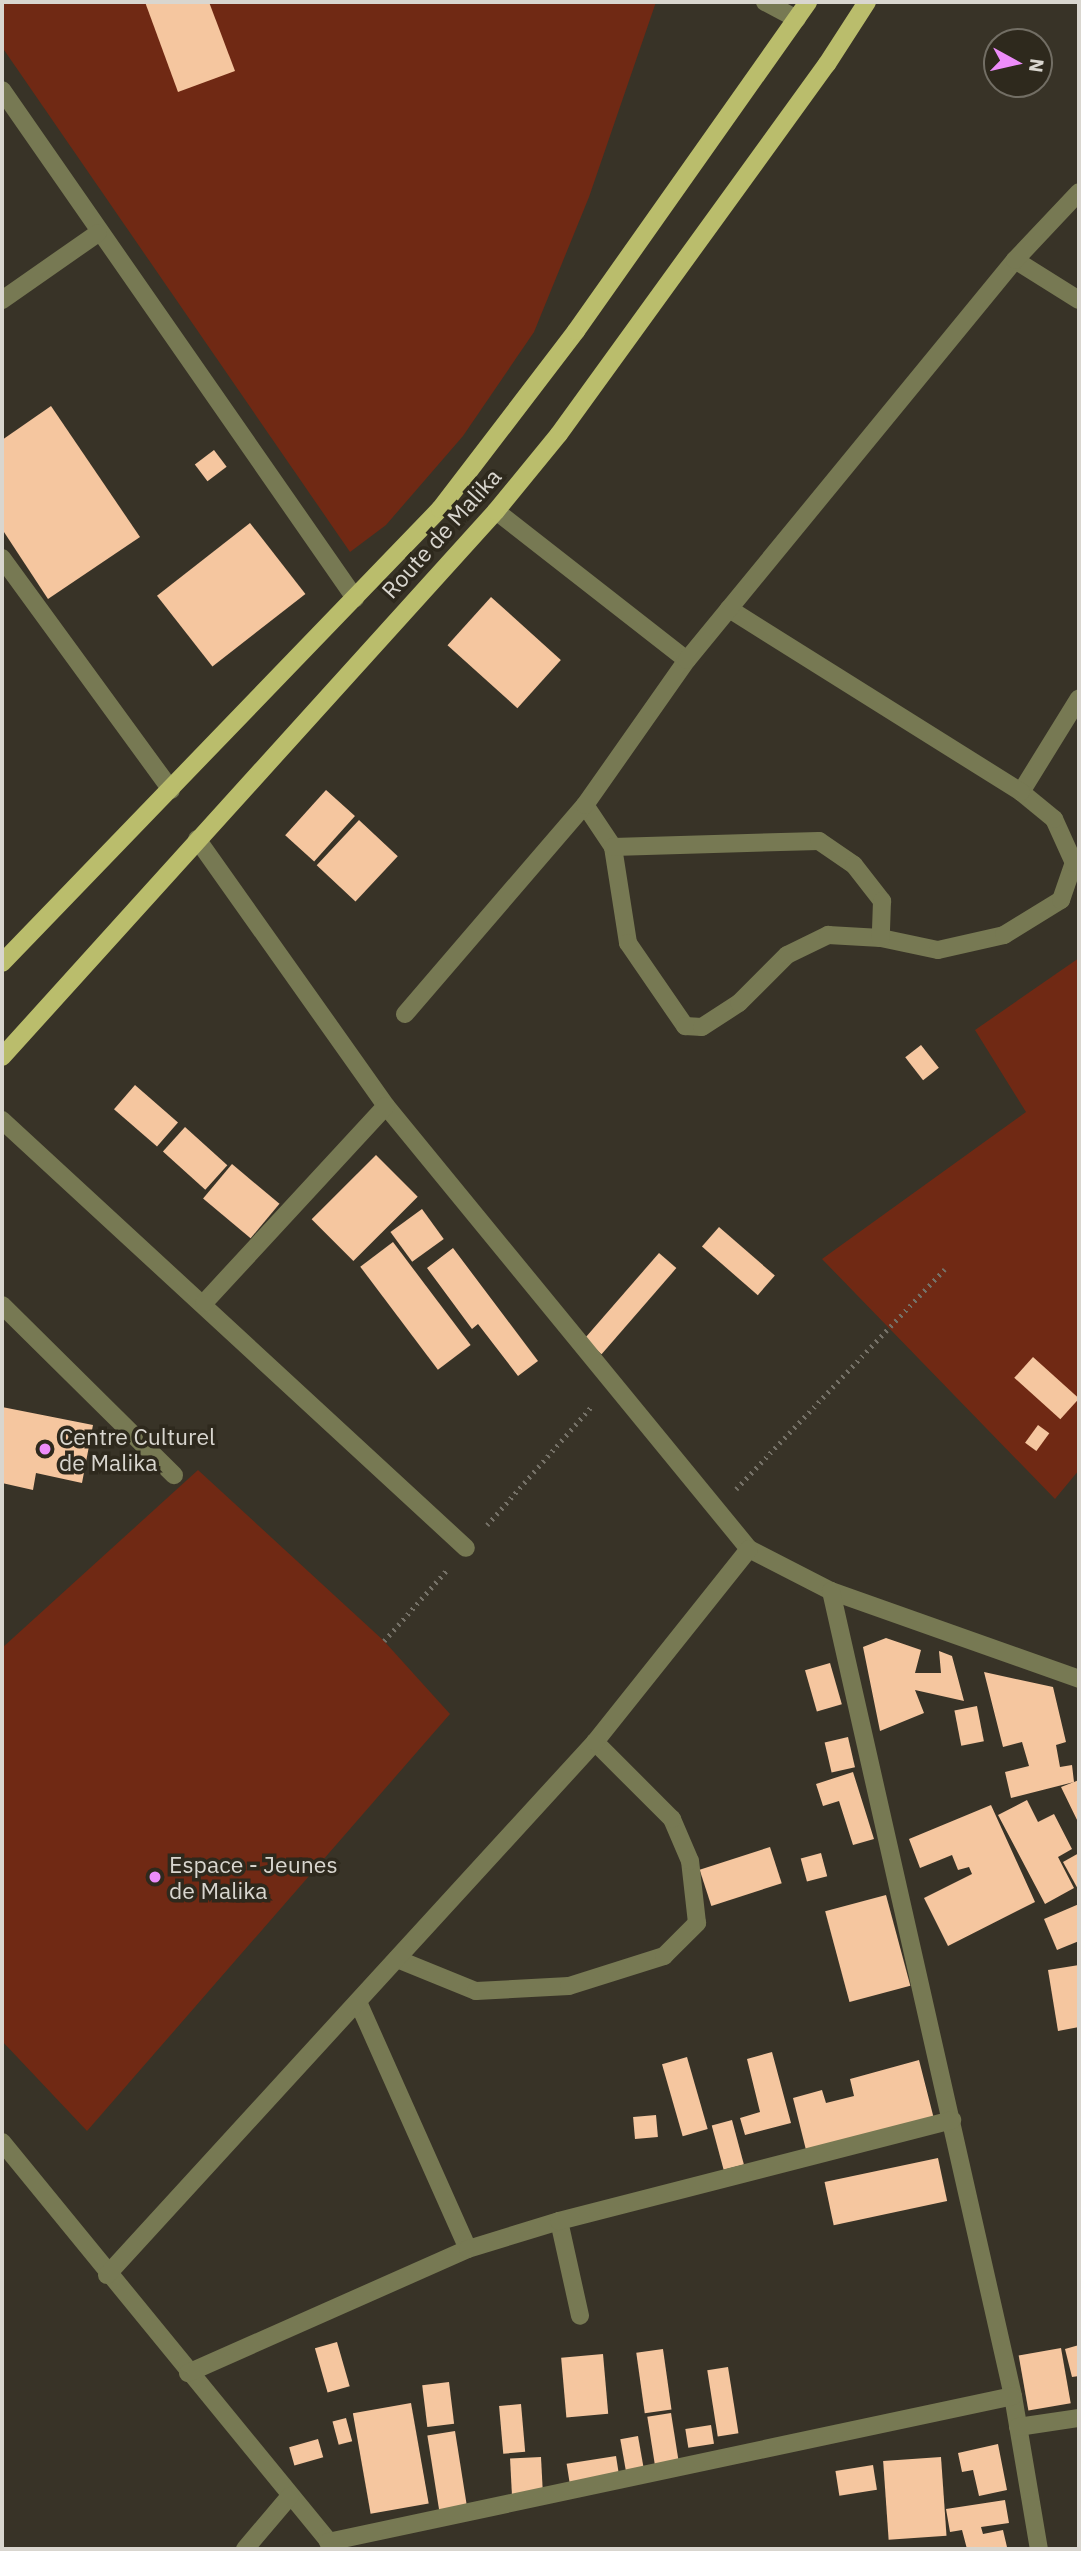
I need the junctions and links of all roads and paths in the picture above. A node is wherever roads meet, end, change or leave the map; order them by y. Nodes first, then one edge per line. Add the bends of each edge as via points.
1 (765, 2) edge
2 (808, 2) edge
3 (867, 2) edge
4 (797, 19) junction
5 (2, 90) edge
6 (1079, 192) edge
7 (98, 233) junction
8 (1015, 260) junction
9 (2, 300) edge
10 (1079, 300) edge
11 (496, 511) junction
12 (2, 558) edge
13 (355, 598) junction
14 (729, 609) junction
15 (687, 660) junction
16 (1079, 698) edge
17 (171, 790) junction
18 (1021, 792) junction
19 (585, 805) junction
20 (197, 839) junction
21 (612, 847) junction
22 (881, 938) junction
23 (2, 963) edge
24 (405, 1014) dead end
25 (2, 1057) edge
26 (386, 1106) junction
27 (2, 1120) edge
28 (944, 1269) dead end
29 (204, 1303) junction
30 (2, 1305) edge
31 (612, 1384) junction
32 (174, 1475) dead end
33 (716, 1510) junction
34 (466, 1548) junction
35 (749, 1549) junction
36 (831, 1591) junction
37 (384, 1641) dead end
38 (1079, 1679) edge
39 (595, 1742) junction
40 (397, 1959) junction
41 (358, 2002) junction
42 (952, 2120) junction
43 (2, 2142) edge
44 (559, 2221) junction
45 (468, 2249) junction
46 (107, 2275) junction
47 (580, 2316) dead end
48 (188, 2373) junction
49 (1013, 2396) junction
50 (1079, 2418) edge
51 (1018, 2427) junction
52 (290, 2496) junction
53 (332, 2546) edge
54 (246, 2549) edge
55 (1040, 2549) edge

1 - 4 street
2 - 4 main road, Route de Malika
3 - 11 main road, Route de Malika via 583,401
4 - 13 main road, Route de Malika via 527,399 440,509
5 - 7 street
6 - 8 street
7 - 9 street
7 - 13 street
8 - 10 street
8 - 14 street
11 - 15 street
11 - 20 main road, Route de Malika
12 - 17 street
13 - 17 main road, Route de Malika
14 - 15 street
14 - 18 street
15 - 19 street
16 - 18 street
17 - 23 main road, Route de Malika
18 - 22 street via 1054,818 1074,863 1061,900 1004,935 939,950
19 - 21 street
19 - 24 street
20 - 25 main road, Route de Malika
20 - 26 street
21 - 22 street via 819,841 854,865 882,901
21 - 22 street via 628,943 685,1027 702,1027 739,1003 787,955 828,934
26 - 29 street
26 - 31 street
27 - 29 street
28 - 33 path
29 - 34 street
30 - 32 street
31 - 33 street
31 - 34 path
33 - 35 street
34 - 37 path
35 - 36 street
35 - 39 street
36 - 38 street
36 - 42 street
39 - 40 street
39 - 40 street via 672,1819 690,1861 697,1923 664,1956 569,1986 476,1991
40 - 41 street
41 - 45 street
41 - 46 street
42 - 44 street
42 - 49 street
43 - 46 street
44 - 45 street
44 - 47 street
45 - 48 street
46 - 48 street
48 - 52 street
49 - 51 street
49 - 53 street
50 - 51 street
51 - 55 street
52 - 53 street
52 - 54 street

